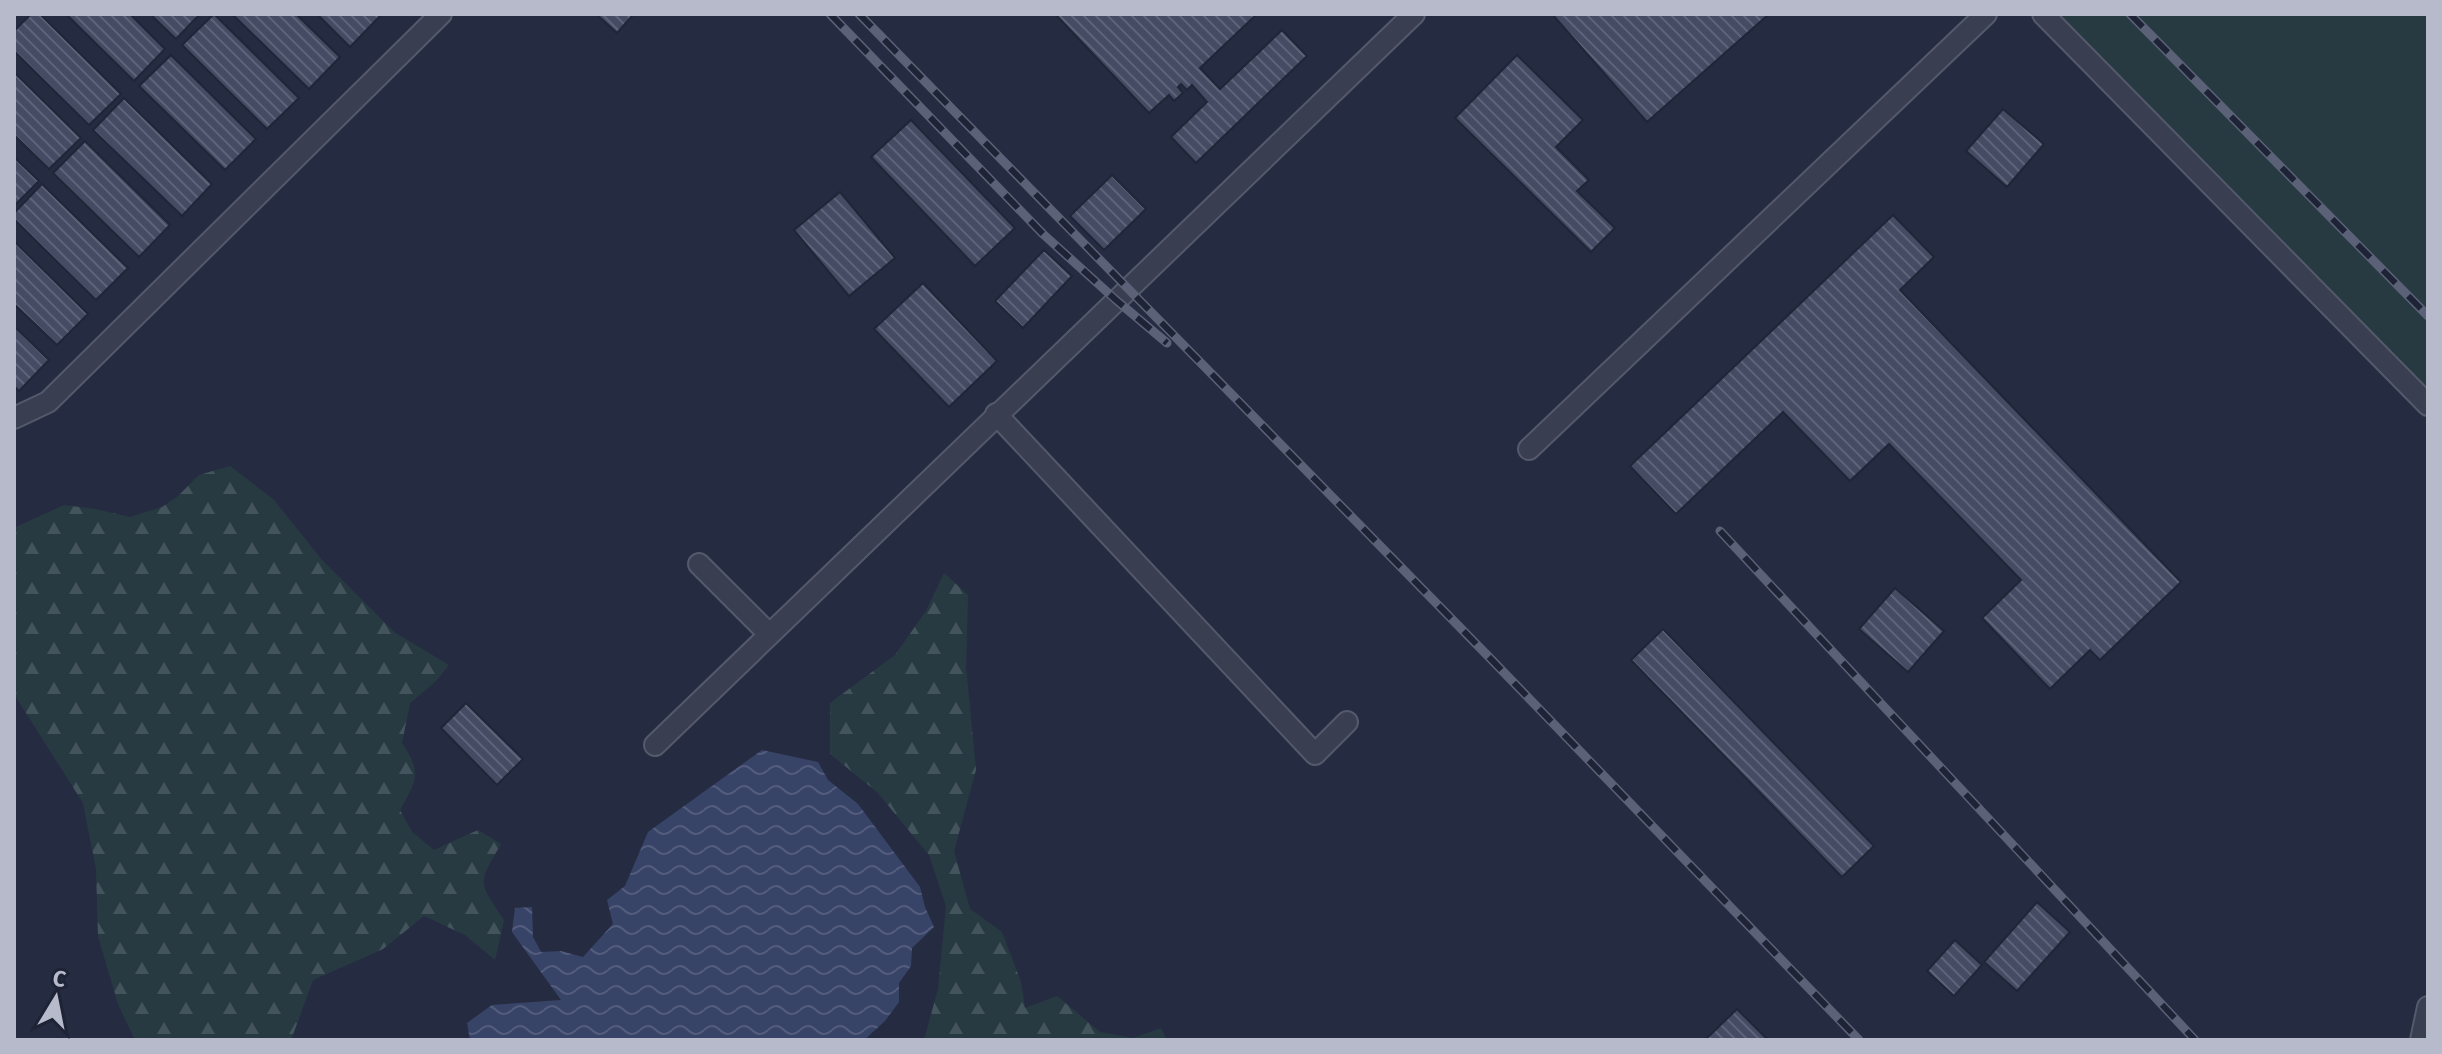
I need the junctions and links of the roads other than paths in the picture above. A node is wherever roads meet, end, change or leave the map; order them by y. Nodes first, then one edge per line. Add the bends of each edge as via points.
1 (441, 14) edge
2 (1414, 14) edge
3 (1986, 14) edge
4 (2043, 14) edge
5 (2428, 405) edge
6 (996, 414) junction
7 (14, 418) edge
8 (1529, 449) dead end
9 (699, 564) dead end
10 (769, 634) junction
11 (1347, 722) dead end
12 (655, 745) dead end
13 (2428, 1007) edge
14 (2421, 1040) edge

1 - 7 street via 48,402
2 - 6 street
3 - 8 street
4 - 5 street
6 - 10 street
6 - 11 street via 1315,754
9 - 10 street
10 - 12 street
13 - 14 street

